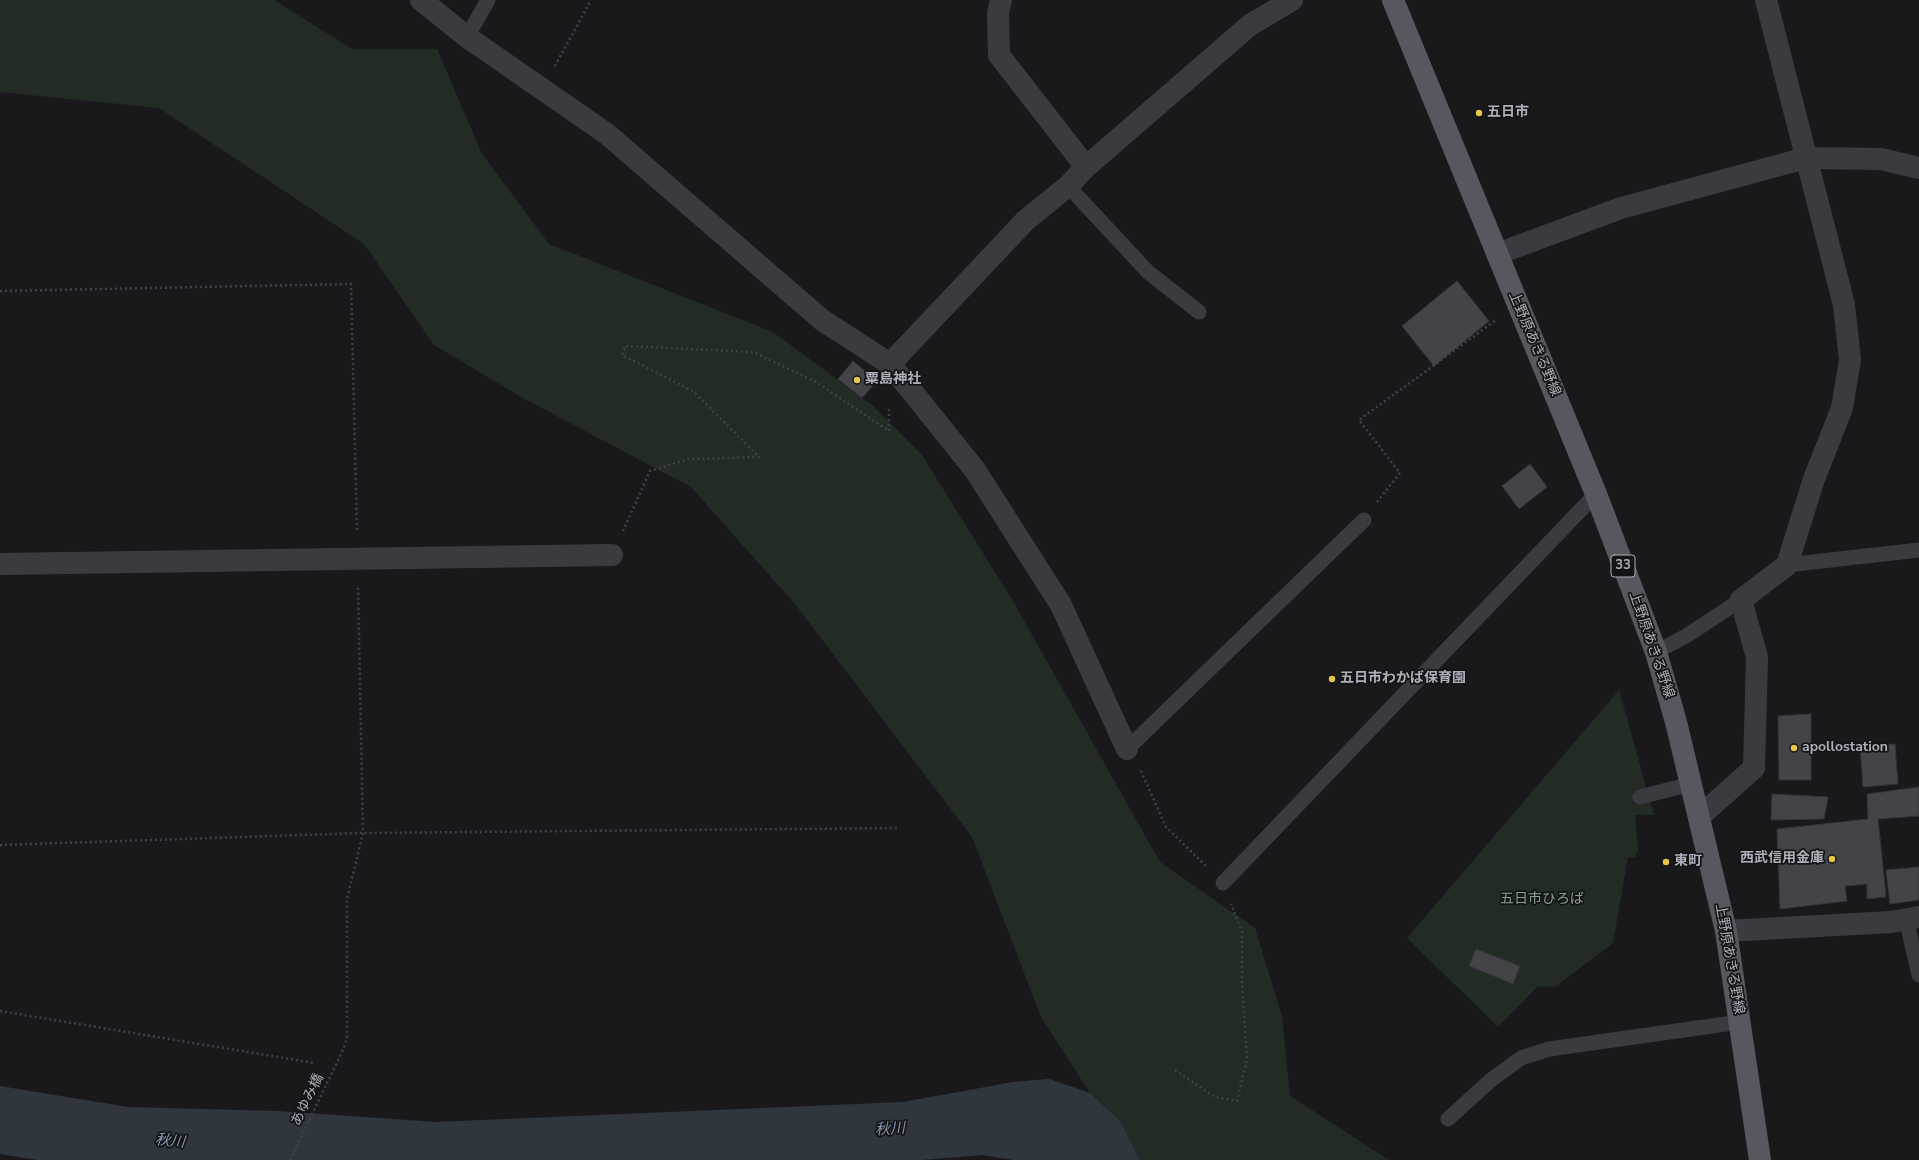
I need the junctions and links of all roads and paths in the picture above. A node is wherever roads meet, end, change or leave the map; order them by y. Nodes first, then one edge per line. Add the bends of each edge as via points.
1 (421, 0) edge
2 (488, 0) edge
3 (591, 0) edge
4 (1001, 0) edge
5 (1292, 0) edge
6 (1394, 0) edge
7 (1766, 0) edge
8 (467, 36) junction
9 (543, 88) junction
10 (1806, 158) junction
11 (1086, 167) junction
12 (1919, 168) edge
13 (1068, 186) junction
14 (1496, 254) junction
15 (0, 291) edge
16 (1517, 304) junction
17 (1199, 312) dead end
18 (890, 364) junction
19 (1596, 494) junction
20 (1364, 520) joint
21 (1919, 550) edge
22 (612, 556) joint
23 (358, 559) junction
24 (0, 564) edge
25 (1787, 565) junction
26 (1741, 600) junction
27 (1656, 652) junction
28 (1127, 749) junction
29 (1691, 784) junction
30 (1640, 797) dead end
31 (1699, 816) junction
32 (900, 828) dead end
33 (363, 833) junction
34 (0, 845) edge
35 (1224, 883) junction
36 (1913, 918) edge
37 (1726, 932) junction
38 (1919, 975) edge
39 (0, 1011) edge
40 (1740, 1022) junction
41 (314, 1063) dead end
42 (1175, 1070) dead end
43 (1448, 1119) dead end
44 (290, 1160) edge
45 (1760, 1160) edge

1 - 8 street
2 - 8 lane
3 - 9 path
4 - 11 street via 998,14 999,55
5 - 11 street via 1250,26
6 - 14 main road, 上野原あきる野線 / 33
7 - 10 street
8 - 9 street
9 - 18 street via 607,134 822,320
10 - 12 street via 1881,159
10 - 14 street via 1621,208
10 - 25 street via 1844,305 1850,360 1842,408 1814,479
11 - 13 street
13 - 17 lane via 1148,272
13 - 18 street via 1026,220
14 - 16 main road, 上野原あきる野線 / 33
15 - 23 path, あゆみ橋 via 351,284
16 - 19 main road, 上野原あきる野線 / 33
16 - 20 path via 1359,420 1400,472
18 - 22 path via 889,431 816,382 753,352 625,346 622,355 693,391 759,457 689,459 650,471
18 - 28 street via 975,470 1061,605
19 - 27 main road, 上野原あきる野線 / 33
19 - 35 lane
20 - 28 lane
21 - 25 lane
22 - 23 street
23 - 24 street
23 - 33 path, あゆみ橋
25 - 26 street
26 - 27 lane via 1686,636
26 - 31 street via 1757,657 1754,768
27 - 29 main road, 上野原あきる野線 / 33
28 - 35 path via 1141,772 1166,827
29 - 30 lane
29 - 31 main road, 上野原あきる野線 / 33
31 - 37 main road, 上野原あきる野線 / 33
32 - 33 path
33 - 34 path
33 - 44 path, あゆみ橋 via 347,899 347,1037
35 - 42 path via 1242,932 1242,985 1247,1059 1237,1101 1216,1097
36 - 37 street via 1891,922
36 - 38 lane
37 - 40 main road, 上野原あきる野線 / 33
39 - 41 path
40 - 43 lane via 1549,1049 1521,1058 1491,1080
40 - 45 main road, 上野原あきる野線 / 33

